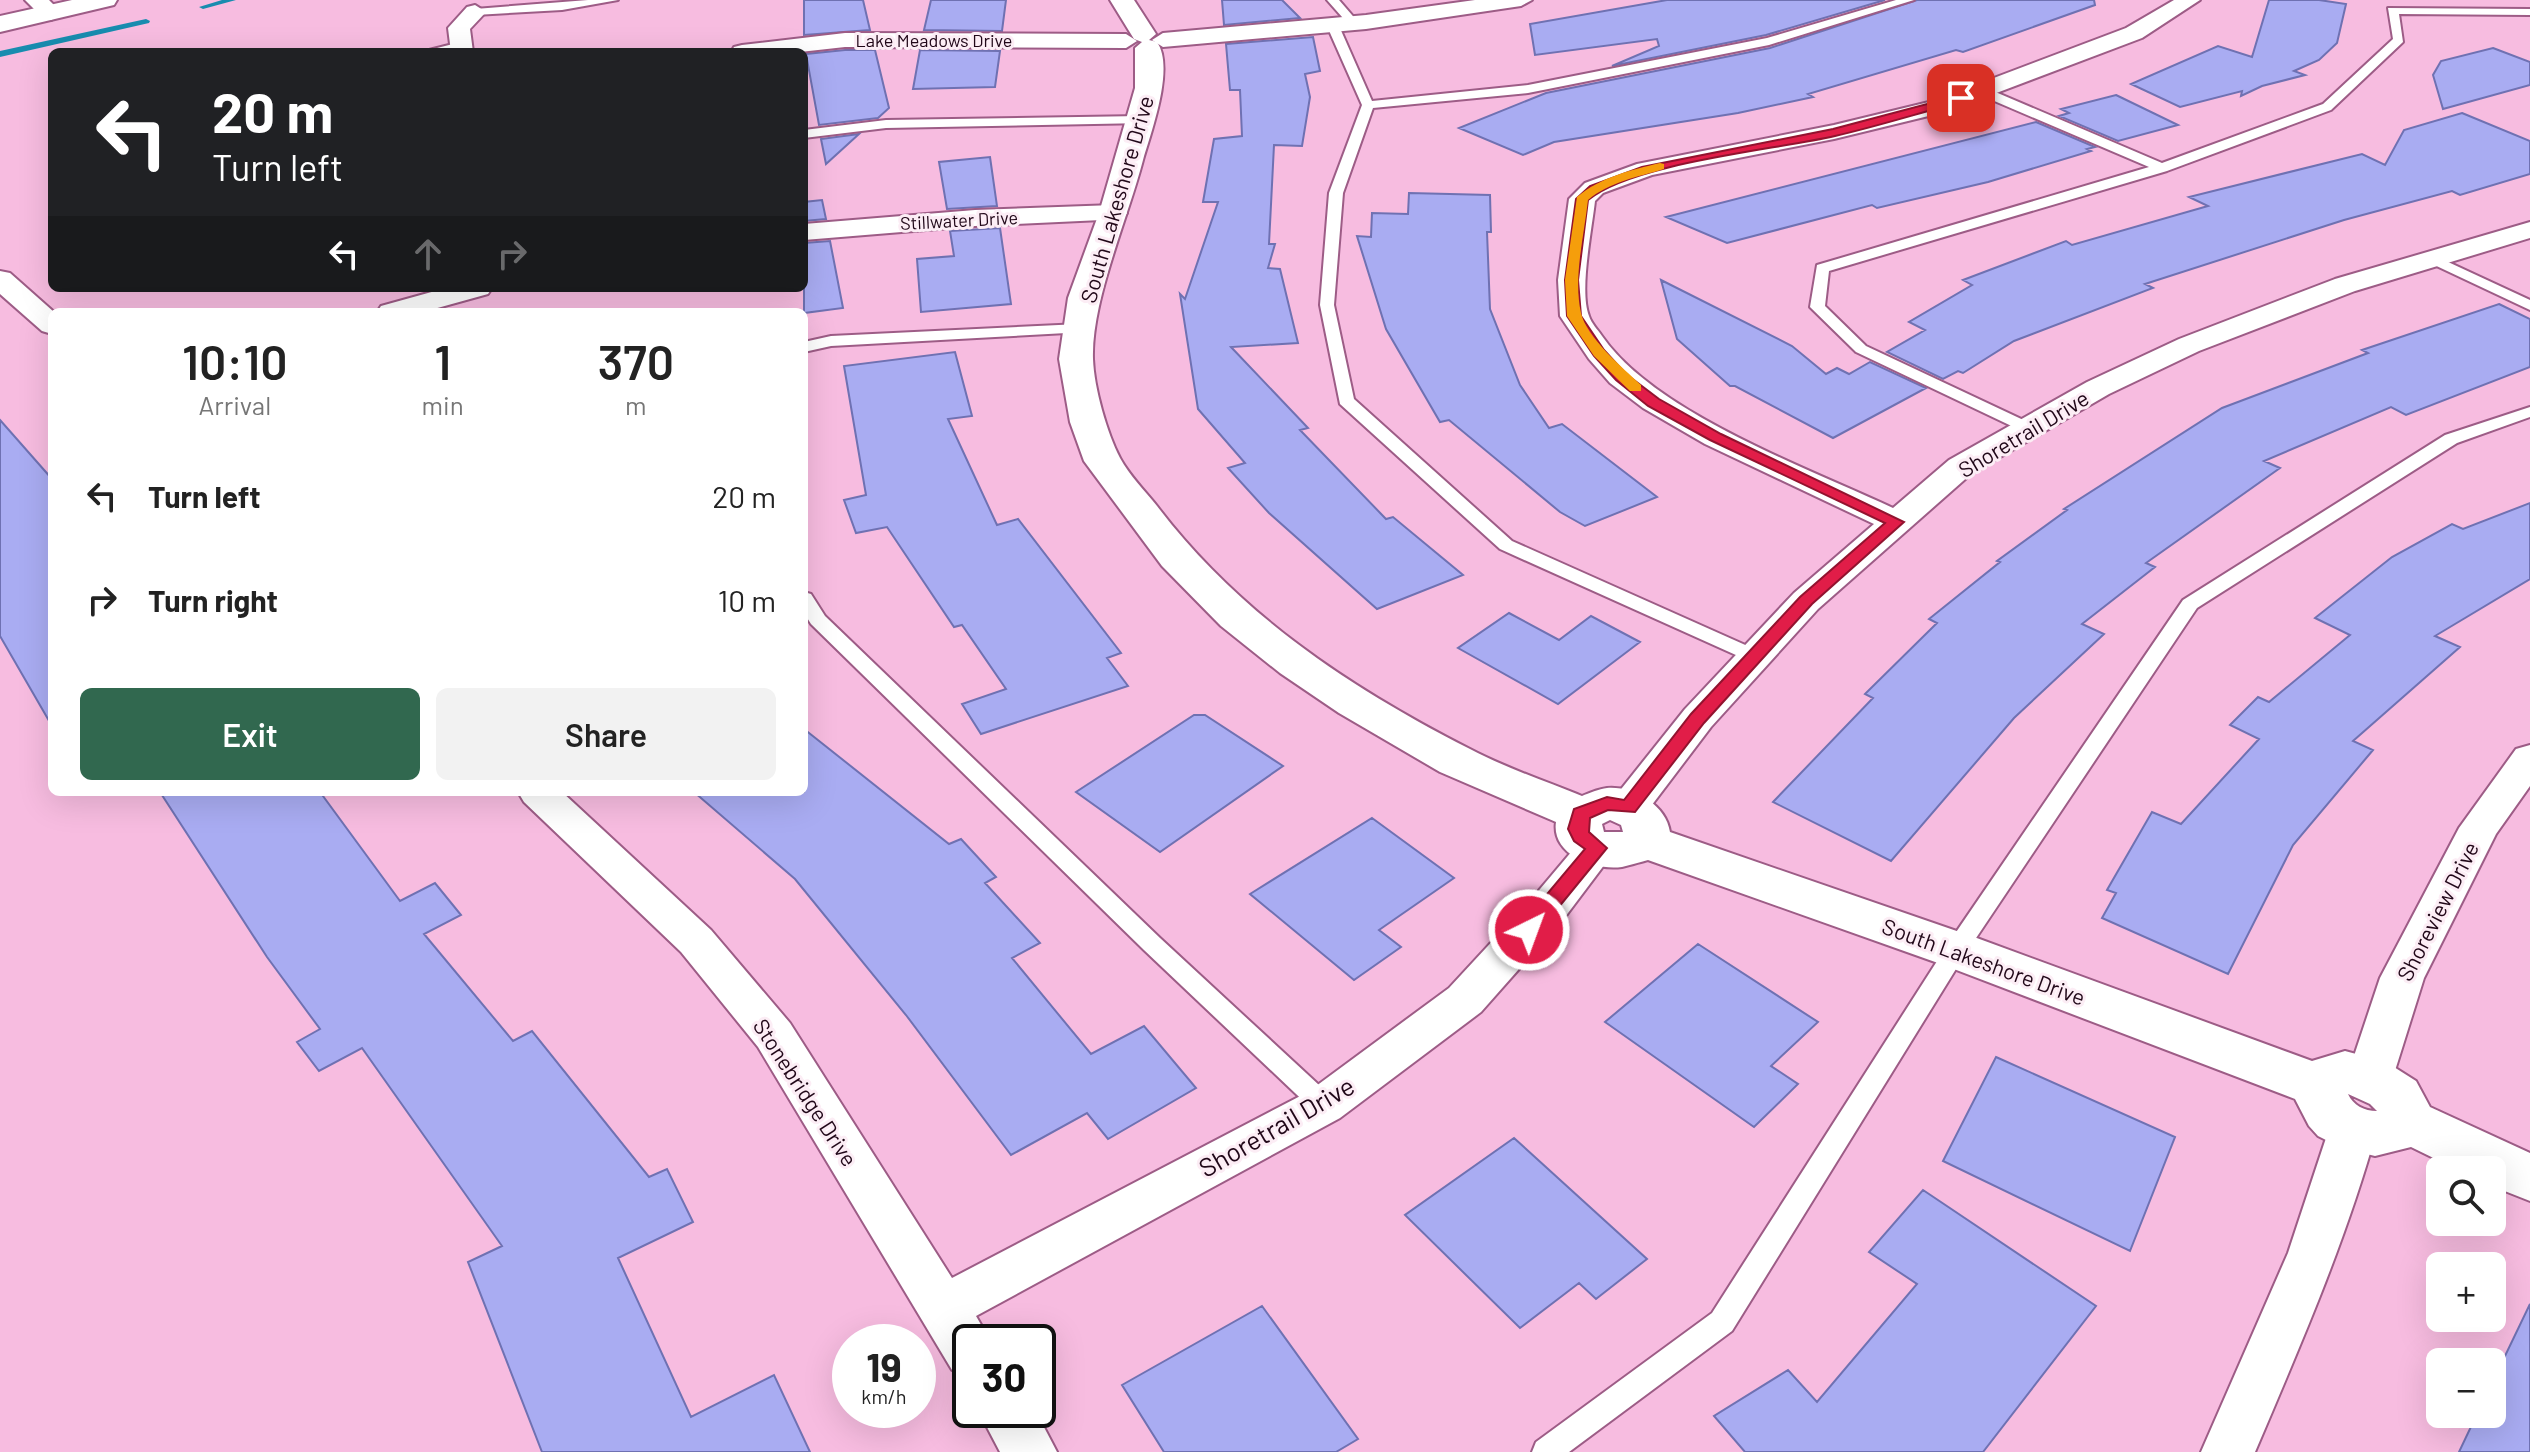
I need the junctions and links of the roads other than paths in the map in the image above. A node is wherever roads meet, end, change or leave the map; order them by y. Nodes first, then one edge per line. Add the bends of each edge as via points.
1 (105, 0) edge
2 (612, 0) edge
3 (1122, 0) edge
4 (1333, 0) edge
5 (1521, 0) edge
6 (1908, 0) edge
7 (2189, 0) edge
8 (43, 6) edge
9 (475, 12) joint
10 (2530, 12) edge
11 (0, 24) edge
12 (1343, 25) junction
13 (1145, 40) junction
14 (462, 48) edge
15 (776, 48) edge
16 (1982, 91) junction
17 (1368, 105) junction
18 (1141, 120) junction
19 (808, 134) edge
20 (2162, 168) junction
21 (1114, 213) junction
22 (2530, 230) edge
23 (808, 232) edge
24 (2433, 259) junction
25 (0, 279) edge
26 (464, 292) edge
27 (2530, 306) edge
28 (406, 308) edge
29 (48, 321) edge
30 (1080, 329) junction
31 (808, 346) edge
32 (2530, 412) edge
33 (2028, 428) junction
34 (1896, 522) junction
35 (808, 603) edge
36 (1754, 656) junction
37 (2530, 758) edge
38 (542, 796) edge
39 (1637, 824) junction
40 (1589, 831) junction
41 (1956, 950) junction
42 (2345, 1082) junction
43 (1324, 1105) junction
44 (2405, 1120) junction
45 (2353, 1129) junction
46 (2530, 1178) edge
47 (942, 1309) junction
48 (952, 1325) edge
49 (1016, 1428) edge
50 (1030, 1452) edge
51 (1546, 1452) edge
52 (2228, 1452) edge

1 - 8 street
2 - 9 lane
3 - 13 street
4 - 12 lane
5 - 12 street, Lake Meadows Drive
6 - 17 lane via 1769,41 1528,89
7 - 16 street via 2134,33
8 - 11 street
9 - 14 street via 459,28
10 - 20 lane via 2392,10 2399,40 2327,107
12 - 13 street, Lake Meadows Drive
12 - 17 lane
13 - 15 street, Lake Meadows Drive via 845,40
13 - 18 street, South Lakeshore Drive via 1150,74
16 - 20 lane
16 - 34 street via 1834,132 1646,169 1594,188 1582,199 1572,280 1574,316 1621,377 1716,437
17 - 36 lane via 1336,193 1327,305 1346,401 1506,545
18 - 19 lane via 886,124
18 - 21 street, South Lakeshore Drive
20 - 33 lane via 1822,268 1817,307 1861,349
21 - 23 street, Stillwater Drive
21 - 30 street, South Lakeshore Drive via 1084,298
22 - 24 street, Shoretrail Drive
24 - 27 lane
24 - 33 street, Shoretrail Drive via 2345,285 2189,345
25 - 29 street
26 - 28 street
30 - 31 lane
30 - 40 street, South Lakeshore Drive via 1076,359 1088,422 1103,461 1176,558 1236,617 1295,664 1403,732
32 - 41 lane via 2451,439 2190,604
33 - 34 street, Shoretrail Drive via 1960,467
34 - 36 street, Shoretrail Drive via 1806,601
35 - 43 lane via 829,631
36 - 39 street, Shoretrail Drive via 1698,718
37 - 42 street, Shoreview Drive via 2479,828
38 - 47 street, Stonebridge Drive via 696,941 774,1035
39 - 40 street via 1624,852
39 - 41 street, South Lakeshore Drive
40 - 43 street, Shoretrail Drive via 1550,906 1465,1000
41 - 42 street, South Lakeshore Drive
41 - 51 lane via 1722,1322
42 - 44 street, South Lakeshore Drive via 2397,1097
42 - 45 street via 2320,1097 2326,1109
43 - 47 street, Shoretrail Drive
44 - 45 street via 2401,1128 2381,1136
44 - 46 street
45 - 52 street via 2308,1271
47 - 48 street, Stonebridge Drive
49 - 50 street

